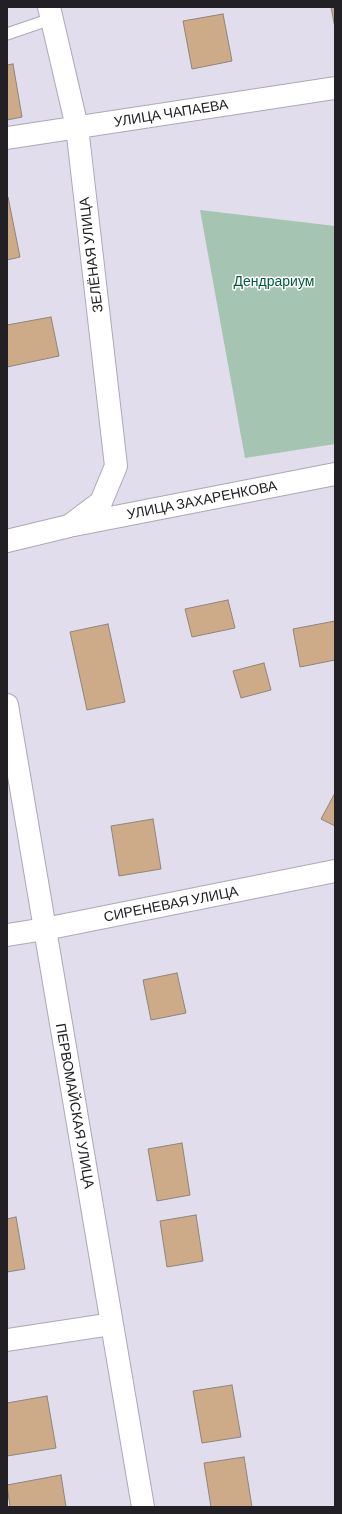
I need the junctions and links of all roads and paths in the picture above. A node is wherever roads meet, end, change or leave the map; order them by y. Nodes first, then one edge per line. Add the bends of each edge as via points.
1 (50, 13) edge
2 (7, 34) edge
3 (335, 88) edge
4 (77, 127) junction
5 (7, 138) edge
6 (335, 474) edge
7 (69, 526) junction
8 (7, 541) edge
9 (7, 705) edge
10 (335, 871) edge
11 (45, 929) junction
12 (7, 935) edge
13 (112, 1324) junction
14 (7, 1340) edge
15 (143, 1507) edge

1 - 2 lane
1 - 4 street, ЗЕЛЁНАЯ УЛИЦА
3 - 4 street, УЛИЦА ЧАПАЕВА
4 - 5 street, УЛИЦА ЧАПАЕВА
4 - 7 street, ЗЕЛЁНАЯ УЛИЦА via 116,466 101,502
6 - 7 street, УЛИЦА ЗАХАРЕНКОВА
7 - 8 street, УЛИЦА ЗАХАРЕНКОВА
9 - 11 street, ПЕРВОМАЙСКАЯ УЛИЦА
10 - 11 street, СИРЕНЕВАЯ УЛИЦА
11 - 12 street, СИРЕНЕВАЯ УЛИЦА
11 - 13 street, ПЕРВОМАЙСКАЯ УЛИЦА
13 - 14 street
13 - 15 street, ПЕРВОМАЙСКАЯ УЛИЦА

